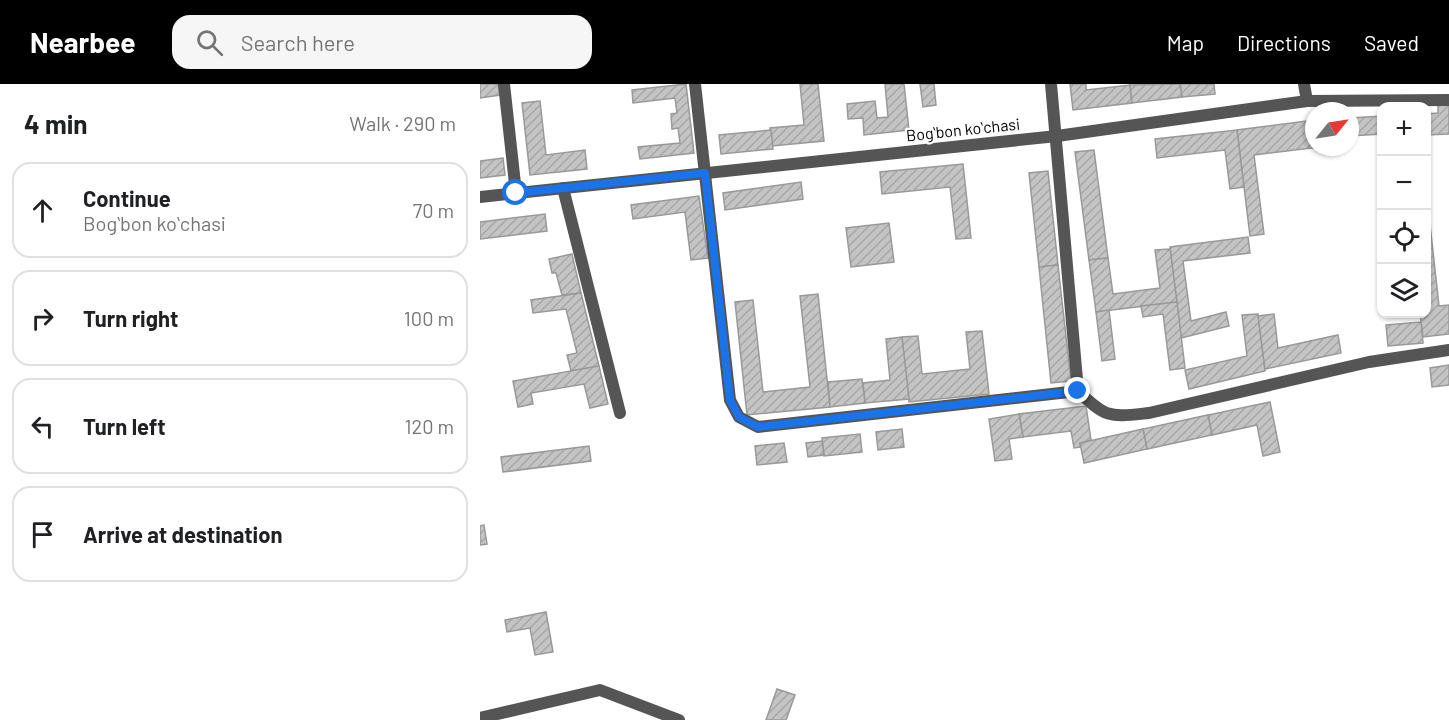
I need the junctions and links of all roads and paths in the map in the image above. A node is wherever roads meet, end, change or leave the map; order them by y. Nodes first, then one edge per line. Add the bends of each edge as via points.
1 (504, 84) edge
2 (695, 84) edge
3 (1051, 84) edge
4 (1304, 84) edge
5 (1449, 100) edge
6 (1306, 101) junction
7 (1057, 136) junction
8 (705, 173) junction
9 (563, 188) junction
10 (516, 193) junction
11 (480, 197) edge
12 (1449, 350) edge
13 (1078, 391) junction
14 (620, 413) dead end
15 (480, 718) edge
16 (679, 720) edge

1 - 10 street
2 - 8 street
3 - 7 street
4 - 6 street
5 - 6 street, Bogʻbon koʻchasi
6 - 7 street, Bogʻbon koʻchasi
7 - 8 street, Bogʻbon koʻchasi
7 - 13 street
8 - 9 street, Bogʻbon koʻchasi
8 - 13 street via 730,400 739,417 758,427
9 - 10 street, Bogʻbon koʻchasi
9 - 14 street
10 - 11 street, Bogʻbon koʻchasi
12 - 13 street via 1369,363 1149,413 1115,416 1099,411
15 - 16 street via 600,690

